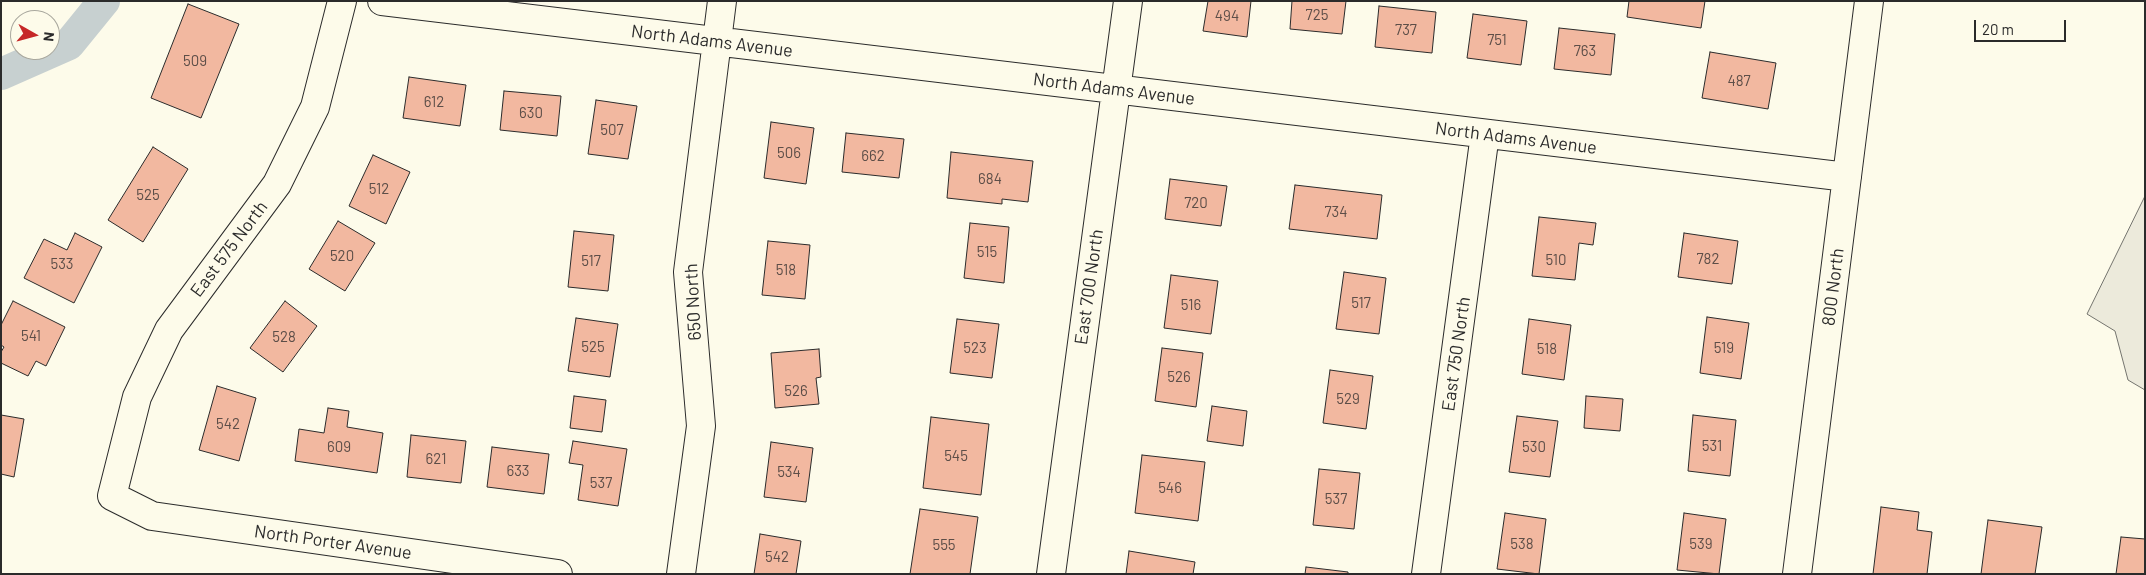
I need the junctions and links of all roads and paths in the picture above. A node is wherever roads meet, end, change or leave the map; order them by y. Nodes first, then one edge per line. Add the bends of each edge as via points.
1 (342, 1) edge
2 (382, 1) edge
3 (722, 1) edge
4 (1128, 1) edge
5 (1869, 1) edge
6 (717, 41) junction
7 (1116, 90) junction
8 (1486, 134) junction
9 (1847, 177) junction
10 (112, 496) joint
11 (558, 574) edge
12 (681, 574) edge
13 (1051, 574) edge
14 (1426, 574) edge
15 (1797, 574) edge

1 - 10 street, East 575 North via 315,107 277,184 169,330 137,397
2 - 6 street, North Adams Avenue
3 - 6 street, 650 North
4 - 7 street, East 700 North
5 - 9 street, 800 North
6 - 7 street, North Adams Avenue
6 - 12 street, 650 North via 688,272 701,426
7 - 8 street, North Adams Avenue
7 - 13 street, East 700 North
8 - 9 street, North Adams Avenue
8 - 14 street, East 750 North
9 - 15 street, 800 North
10 - 11 street, North Porter Avenue via 152,516

